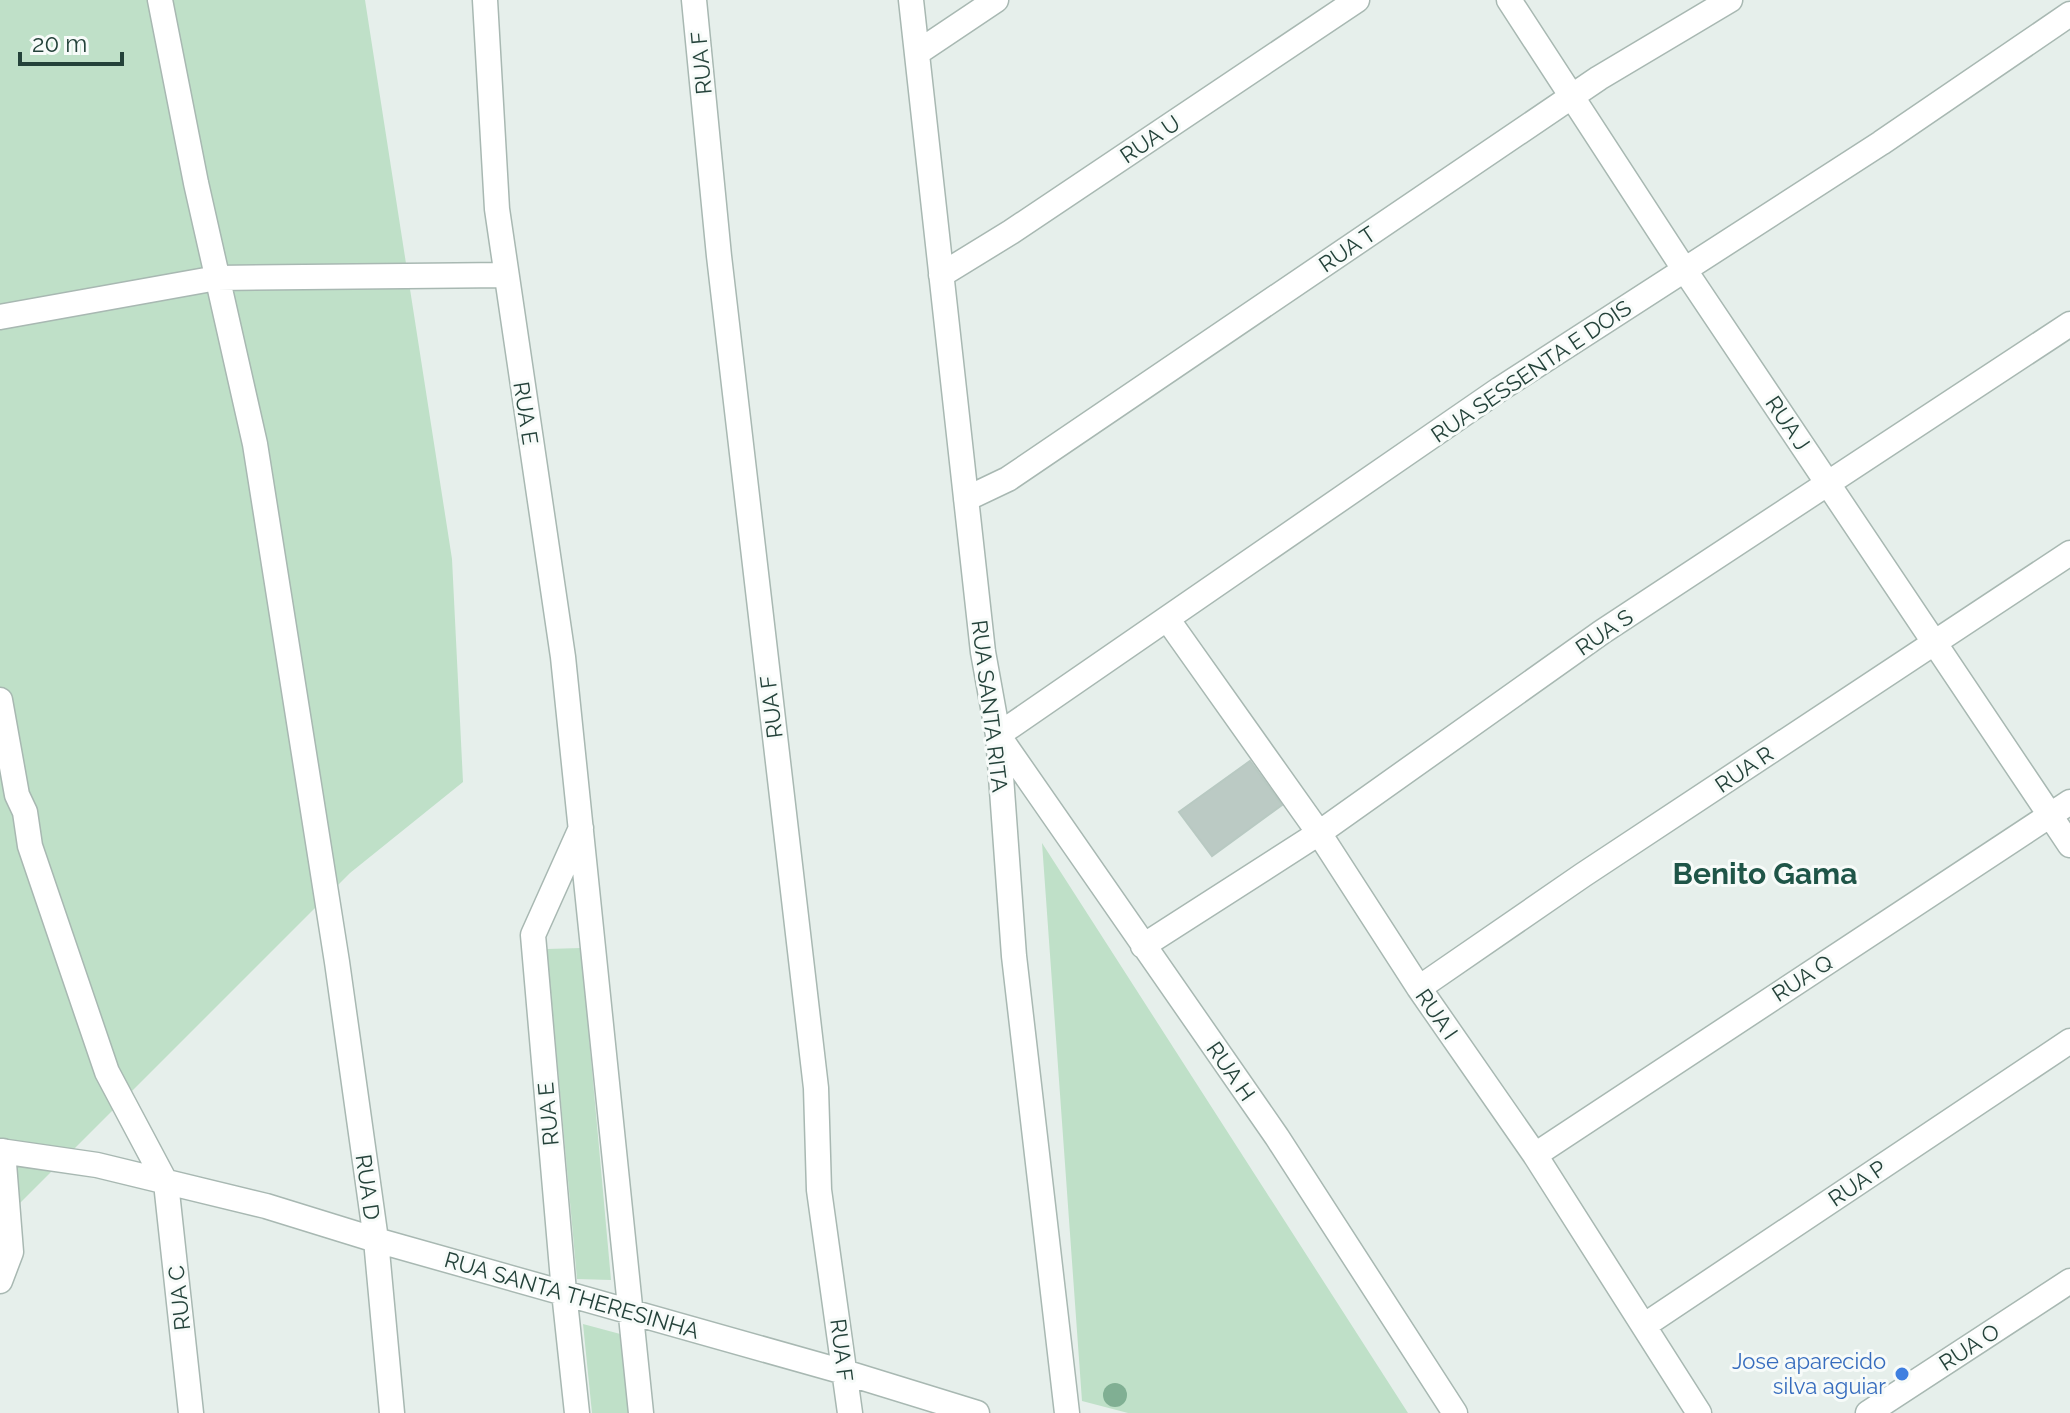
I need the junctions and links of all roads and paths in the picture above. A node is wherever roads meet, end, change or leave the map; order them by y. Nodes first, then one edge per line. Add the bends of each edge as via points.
1 (160, 0) edge
2 (485, 0) edge
3 (694, 0) edge
4 (911, 0) edge
5 (996, 0) edge
6 (1357, 0) edge
7 (1509, 0) edge
8 (1730, 0) edge
9 (2070, 14) edge
10 (917, 53) junction
11 (1572, 97) junction
12 (1684, 269) junction
13 (506, 275) junction
14 (941, 275) junction
15 (217, 278) junction
16 (0, 317) edge
17 (2070, 324) edge
18 (1828, 483) junction
19 (966, 499) junction
20 (2070, 553) edge
21 (1168, 620) junction
22 (1934, 642) junction
23 (0, 700) edge
24 (998, 735) junction
25 (2060, 808) edge
26 (581, 825) junction
27 (1319, 833) junction
28 (2070, 845) edge
29 (1143, 946) junction
30 (1419, 988) junction
31 (2070, 1041) edge
32 (2, 1151) edge
33 (1535, 1155) junction
34 (166, 1183) junction
35 (376, 1240) junction
36 (0, 1281) edge
37 (2070, 1281) edge
38 (564, 1292) junction
39 (629, 1310) junction
40 (1645, 1325) junction
41 (844, 1372) junction
42 (191, 1413) edge
43 (392, 1413) edge
44 (577, 1413) edge
45 (641, 1413) edge
46 (850, 1413) edge
47 (977, 1413) edge
48 (1067, 1413) edge
49 (1455, 1413) edge
50 (1699, 1413) edge
51 (1868, 1413) edge

1 - 15 street, RUA D
2 - 13 street, RUA E
3 - 41 street, RUA F via 816,1088 819,1190
4 - 10 street, RUA SANTA RITA
5 - 10 street
6 - 14 street, RUA U
7 - 11 street, RUA J
8 - 11 street, RUA T
9 - 12 street, RUA SESSENTA E DOIS
10 - 14 street, RUA SANTA RITA
11 - 12 street, RUA J
11 - 19 street, RUA T via 1008,479
12 - 18 street, RUA J
12 - 21 street, RUA SESSENTA E DOIS via 1500,389
13 - 15 street
13 - 26 street, RUA E via 554,584
14 - 19 street, RUA SANTA RITA
15 - 16 street
15 - 35 street, RUA D via 255,444
17 - 18 street, RUA S
18 - 22 street, RUA J
18 - 27 street, RUA S via 1602,632
19 - 24 street, RUA SANTA RITA
20 - 22 street, RUA R
21 - 24 street, RUA SESSENTA E DOIS
21 - 27 street, RUA I
22 - 25 street, RUA J
22 - 30 street, RUA R
23 - 34 street via 30,846 101,1057
24 - 29 street, RUA H
24 - 48 street, RUA SANTA RITA via 1014,956
25 - 28 street, RUA J
25 - 33 street, RUA Q
26 - 38 street, RUA E via 533,935
26 - 39 street, RUA E
27 - 29 street, RUA S
27 - 30 street, RUA I
29 - 49 street, RUA H via 1277,1137
30 - 33 street, RUA I
31 - 40 street, RUA P
32 - 34 street, RUA SANTA THERESINHA via 97,1165
32 - 36 street via 11,1252
33 - 40 street, RUA I
34 - 35 street, RUA SANTA THERESINHA
34 - 42 street, RUA C
35 - 38 street, RUA SANTA THERESINHA
35 - 43 street, RUA D
37 - 51 street, RUA O
38 - 39 street, RUA SANTA THERESINHA
38 - 44 street, RUA E
39 - 41 street, RUA SANTA THERESINHA
39 - 45 street, RUA E
40 - 50 street, RUA I
41 - 46 street, RUA F
41 - 47 street, RUA SANTA THERESINHA

